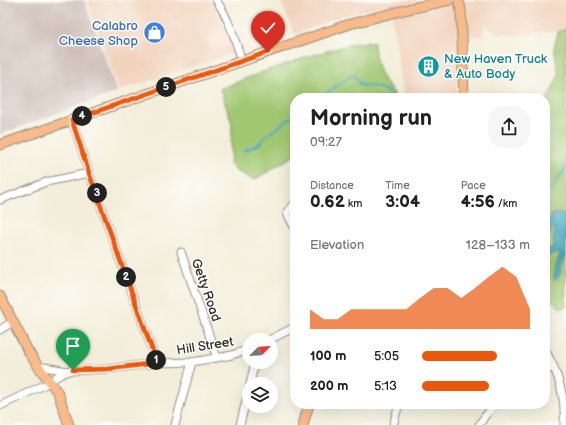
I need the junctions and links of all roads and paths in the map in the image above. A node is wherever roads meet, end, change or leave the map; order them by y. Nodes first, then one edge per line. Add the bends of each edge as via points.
1 (216, 0) edge
2 (450, 0) edge
3 (459, 0) edge
4 (242, 61) junction
5 (464, 93) edge
6 (72, 120) junction
7 (0, 145) edge
8 (89, 173) junction
9 (0, 200) edge
10 (290, 209) edge
11 (290, 219) edge
12 (181, 252) dead end
13 (0, 296) edge
14 (12, 322) junction
15 (0, 330) edge
16 (290, 330) edge
17 (278, 336) edge
18 (242, 351) edge
19 (216, 358) junction
20 (550, 359) edge
21 (192, 362) junction
22 (157, 363) junction
23 (38, 366) junction
24 (554, 367) junction
25 (550, 369) edge
26 (68, 371) junction
27 (50, 381) junction
28 (0, 406) edge
29 (308, 409) edge
30 (398, 409) edge
31 (491, 409) edge
32 (243, 413) edge
33 (69, 425) edge
34 (175, 425) edge
35 (240, 425) edge
36 (303, 425) edge
37 (394, 425) edge
38 (479, 425) edge
39 (564, 425) edge

1 - 4 street via 228,20
2 - 4 main road via 350,24
3 - 5 main road
4 - 6 main road
6 - 7 main road
6 - 8 street
8 - 9 street via 46,182
8 - 22 street
10 - 11 street via 287,213
12 - 19 street, Getty Road
13 - 14 main road
14 - 15 street
14 - 23 main road
16 - 17 street
18 - 19 street, Hill Street
19 - 21 street, Hill Street
20 - 24 street
21 - 22 street, Hill Street
21 - 34 street
22 - 26 street, Hill Street
23 - 26 street, Hill Street
23 - 27 main road
24 - 25 street
24 - 39 street via 563,396
26 - 27 street, Hill Street
27 - 28 street, Hill Street
27 - 33 main road via 61,398
29 - 36 main road
30 - 37 street
31 - 38 street
32 - 35 street

